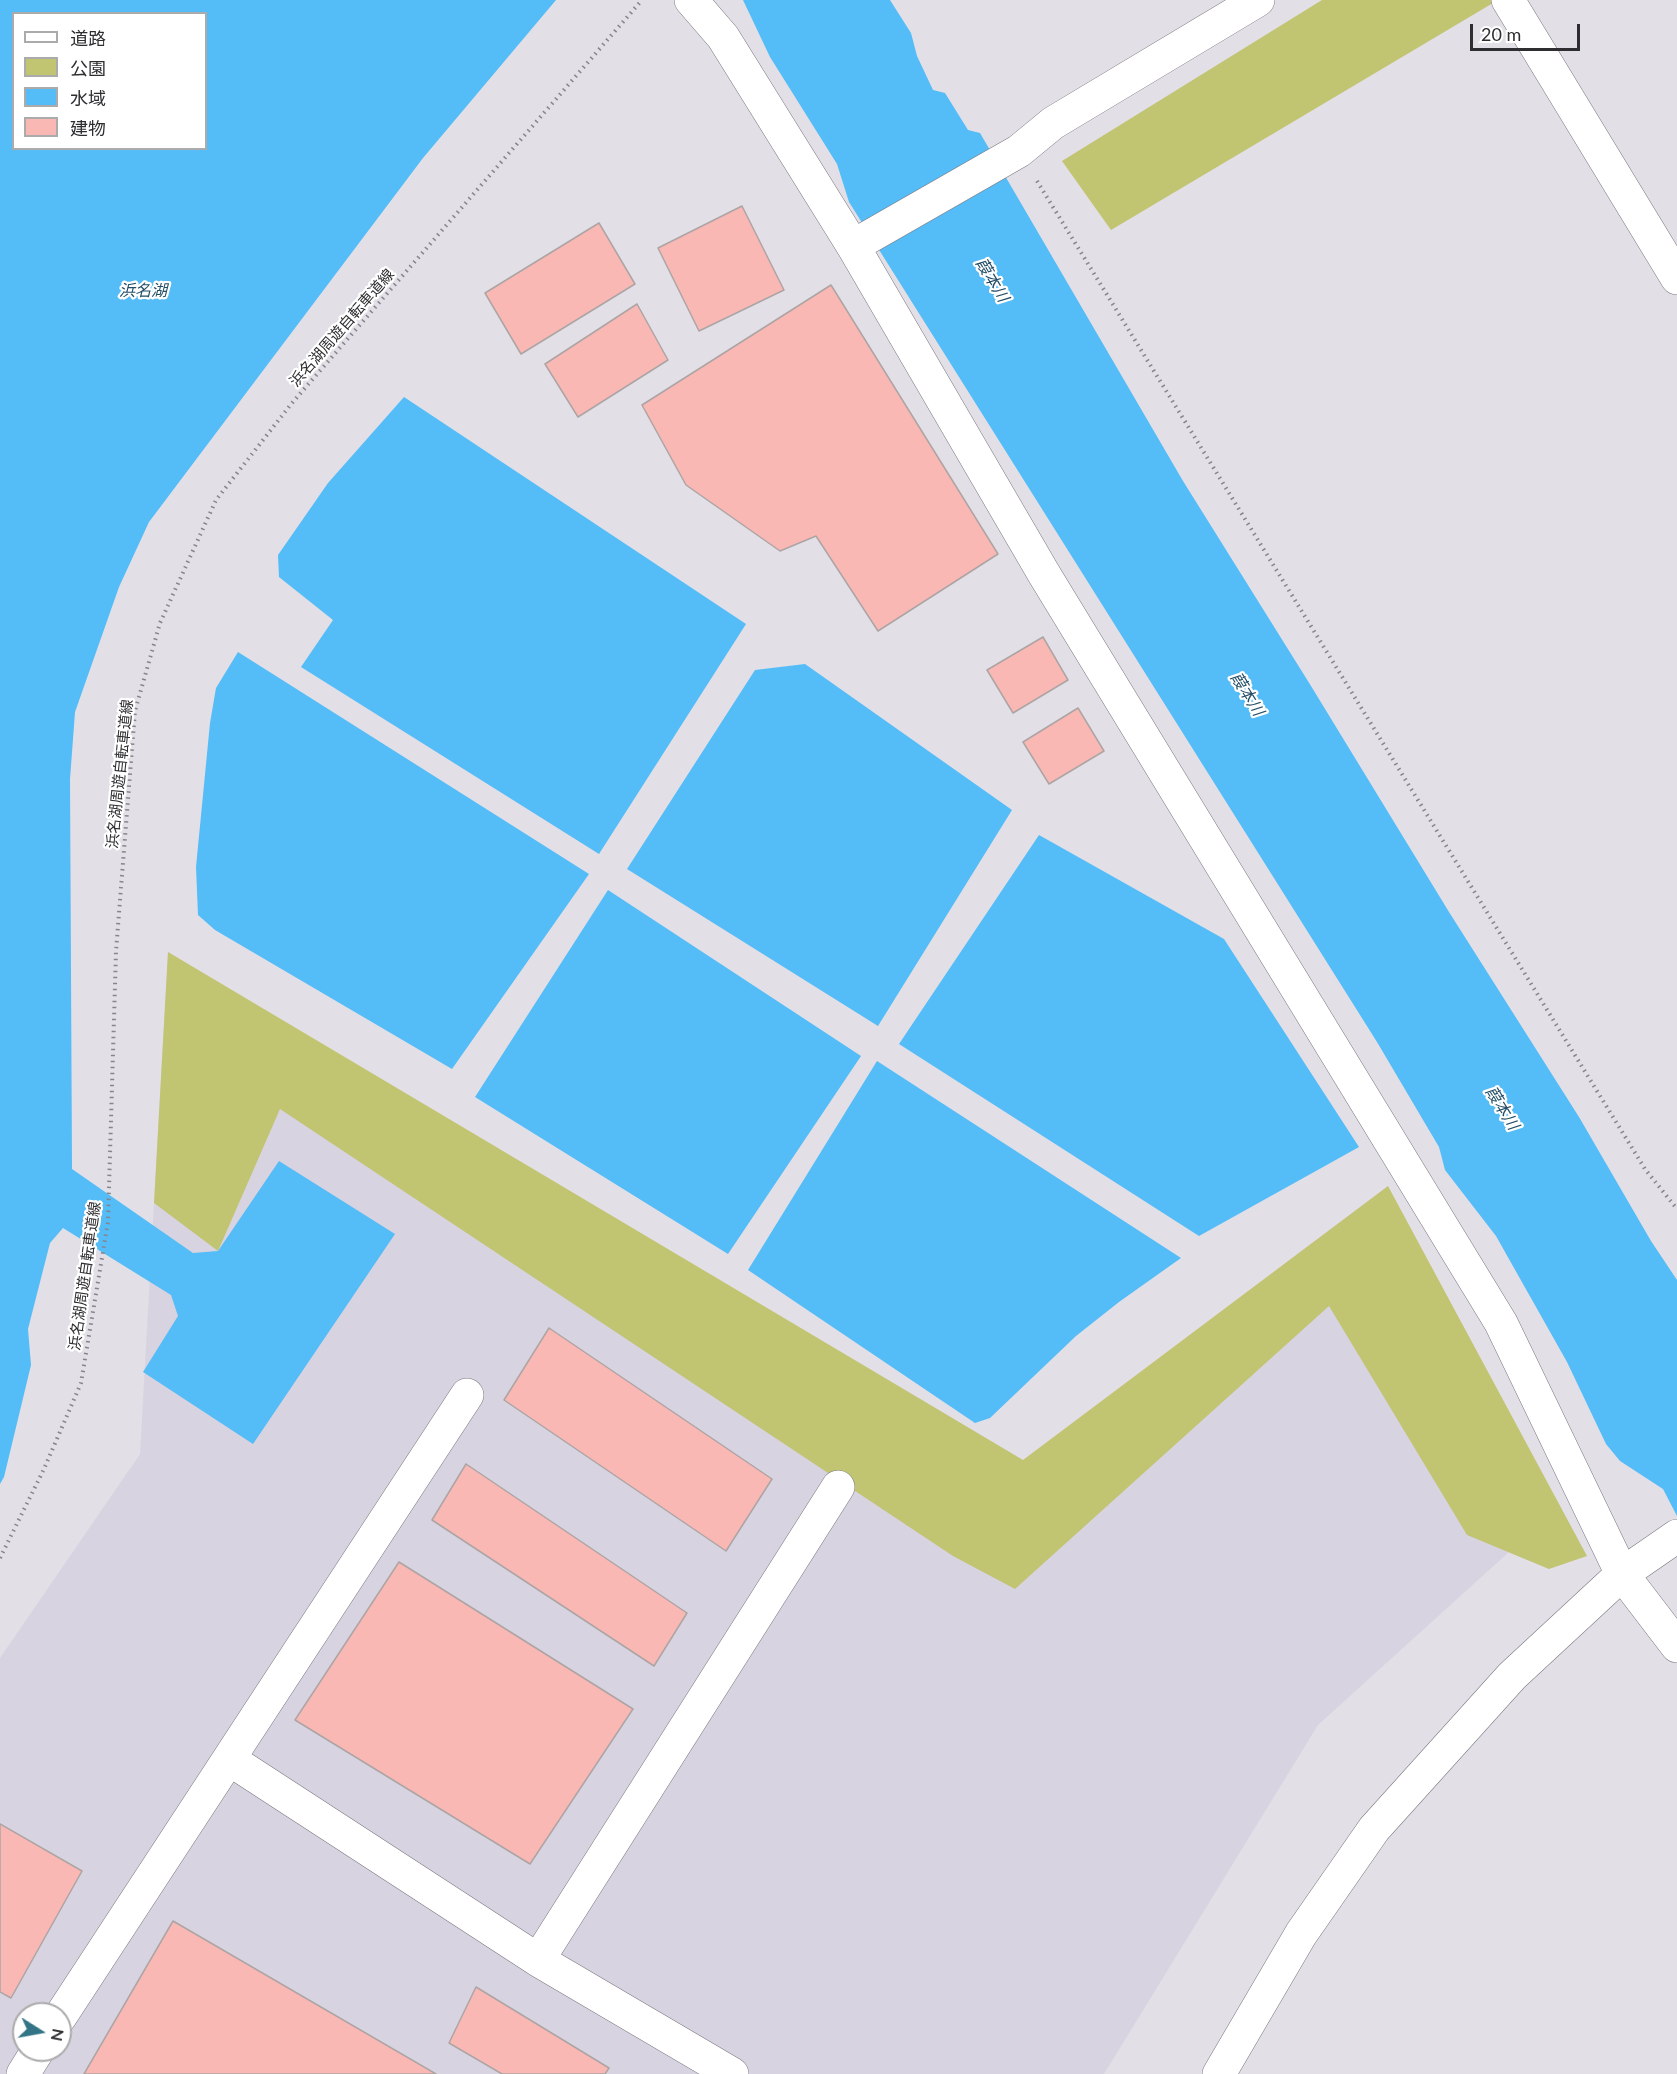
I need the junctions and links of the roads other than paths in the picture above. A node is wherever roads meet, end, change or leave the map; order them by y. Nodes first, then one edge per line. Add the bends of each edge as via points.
1 (691, 0) edge
2 (1258, 0) edge
3 (1508, 0) edge
4 (853, 246) junction
5 (1677, 278) edge
6 (467, 1395) dead end
7 (838, 1487) dead end
8 (1677, 1536) edge
9 (1631, 1567) junction
10 (1677, 1646) edge
11 (229, 1759) junction
12 (538, 1960) junction
13 (70, 2002) edge
14 (732, 2074) edge
15 (1219, 2074) edge

1 - 4 street via 723,37
2 - 4 street via 1053,123 1018,151
3 - 5 street
4 - 9 street via 1044,574 1501,1323
6 - 11 street
7 - 12 street
8 - 9 street
9 - 10 street
9 - 15 street via 1512,1676 1374,1828 1301,1934
11 - 12 street
11 - 13 street
12 - 14 street

